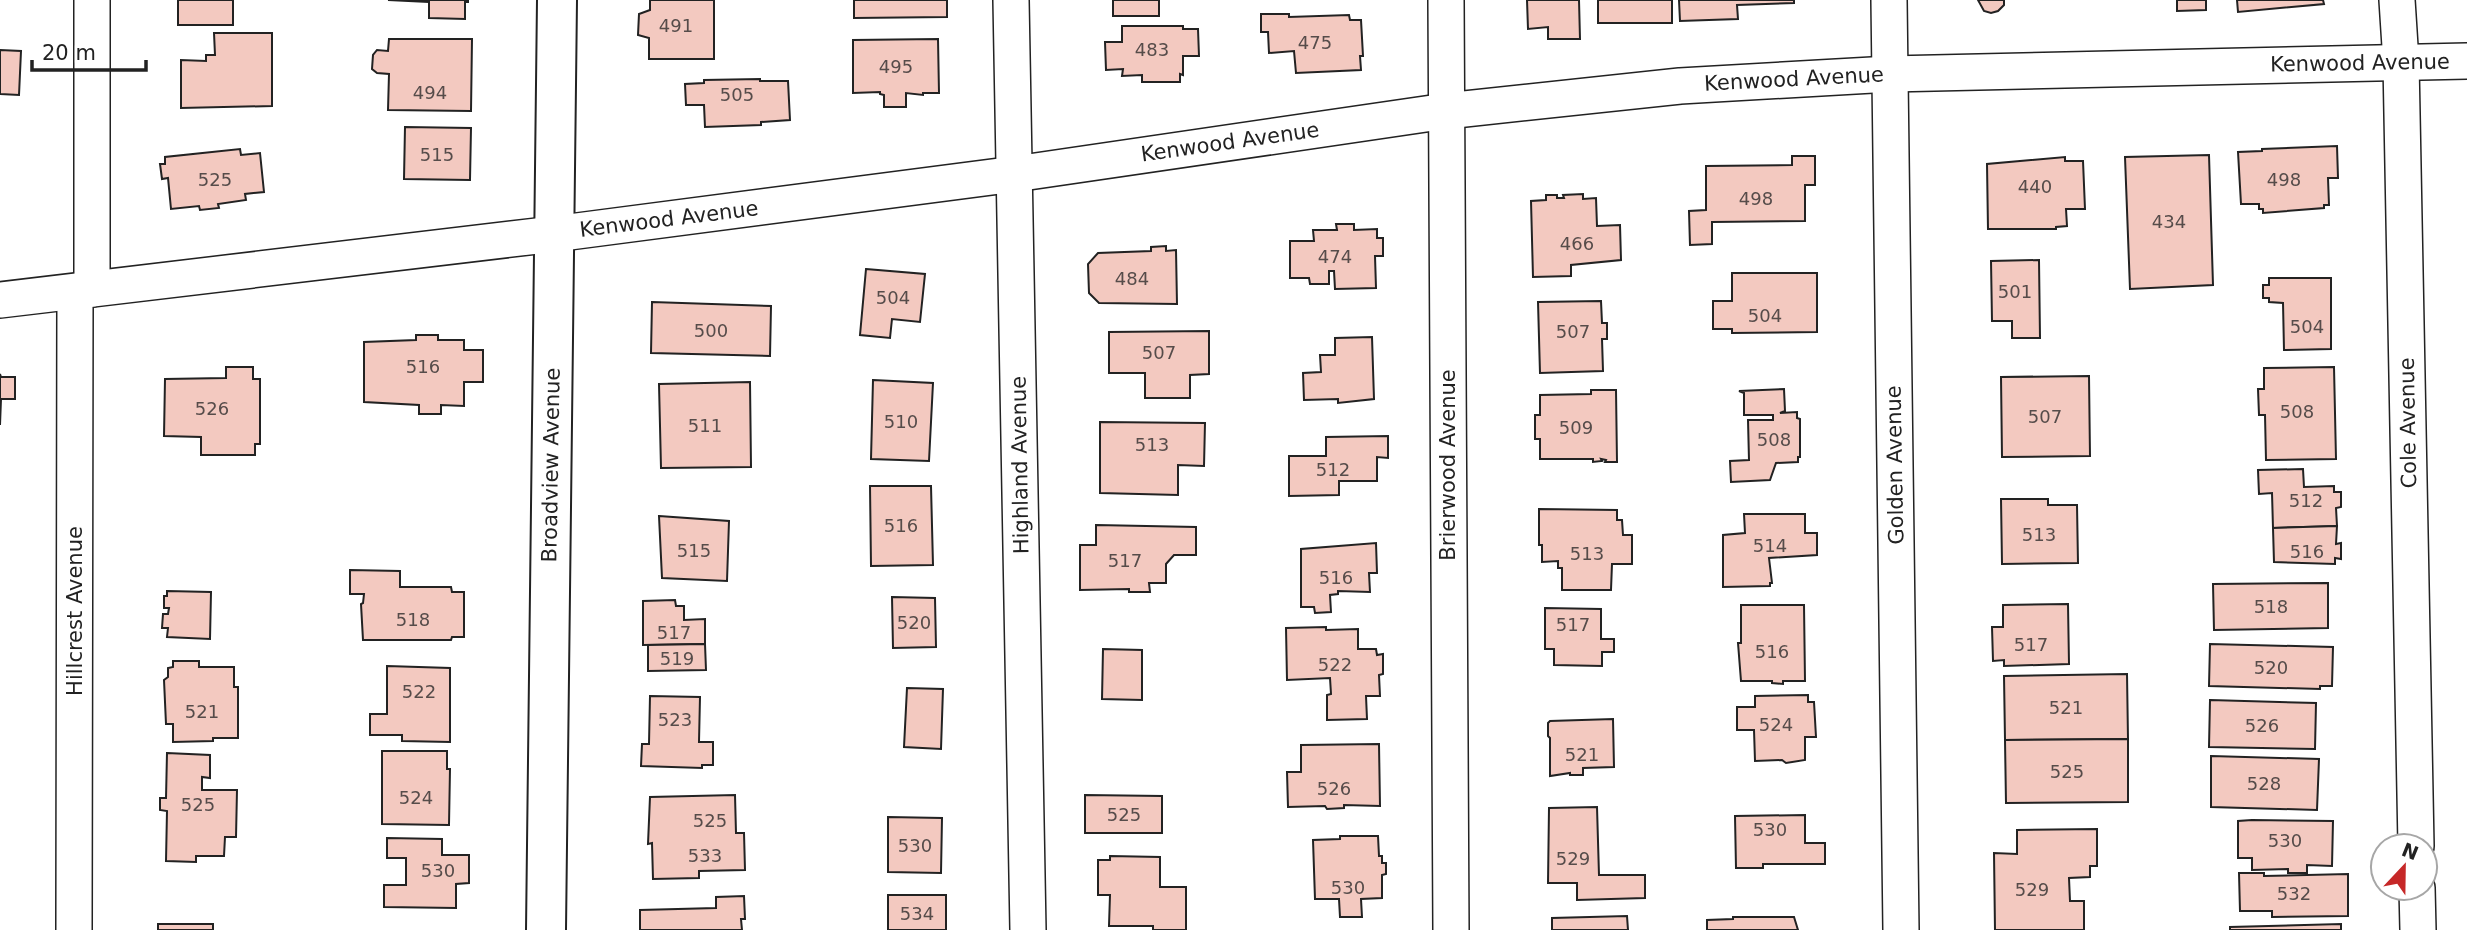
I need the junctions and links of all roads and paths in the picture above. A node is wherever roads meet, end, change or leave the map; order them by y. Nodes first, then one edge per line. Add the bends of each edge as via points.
1 (92, 0) edge
2 (557, 0) edge
3 (1012, 0) edge
4 (1446, 0) edge
5 (1889, 0) edge
6 (2397, 0) edge
7 (2467, 61) edge
8 (2401, 62) junction
9 (1890, 74) junction
10 (1446, 111) junction
11 (1014, 173) junction
12 (554, 234) junction
13 (83, 290) junction
14 (0, 300) edge
15 (2416, 832) edge
16 (2417, 902) edge
17 (74, 930) edge
18 (546, 930) edge
19 (1028, 930) edge
20 (1451, 930) edge
21 (1901, 930) edge
22 (2418, 930) edge

1 - 13 street, Hillcrest Avenue
2 - 12 street, Broadview Avenue
3 - 11 street, Highland Avenue
4 - 10 street, Brierwood Avenue
5 - 9 street, Golden Avenue
6 - 8 street, Cole Avenue
7 - 8 street, Kenwood Avenue
8 - 9 street, Kenwood Avenue
8 - 15 street, Cole Avenue
9 - 10 street, Kenwood Avenue via 1680,86
9 - 21 street, Golden Avenue
10 - 11 street, Kenwood Avenue
10 - 20 street, Brierwood Avenue
11 - 12 street, Kenwood Avenue
11 - 19 street, Highland Avenue
12 - 13 street, Kenwood Avenue
12 - 18 street, Broadview Avenue
13 - 14 street, Kenwood Avenue
13 - 17 street, Hillcrest Avenue
16 - 22 street

